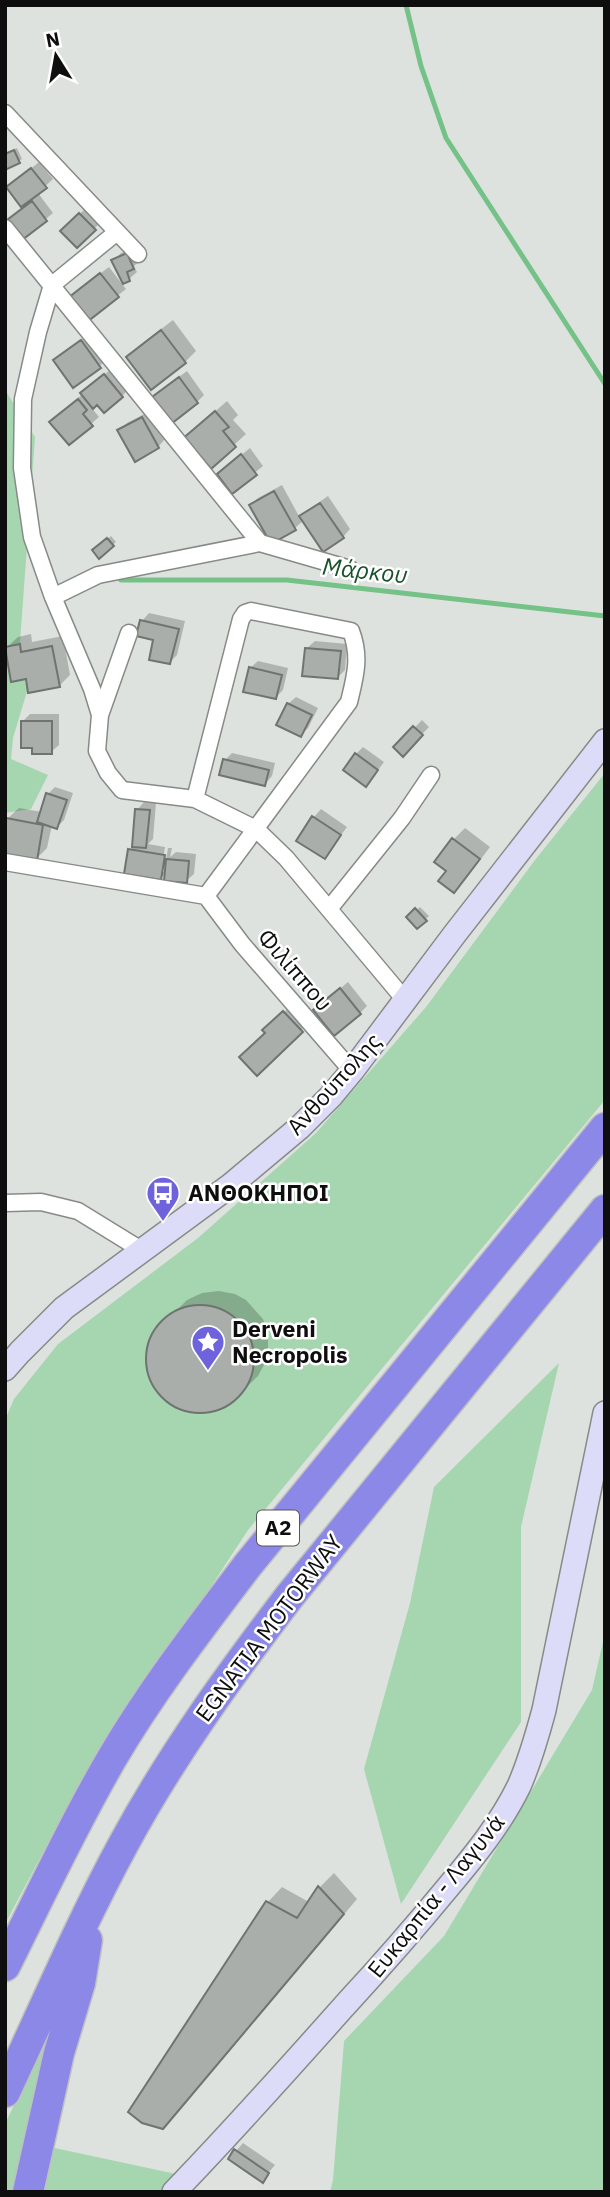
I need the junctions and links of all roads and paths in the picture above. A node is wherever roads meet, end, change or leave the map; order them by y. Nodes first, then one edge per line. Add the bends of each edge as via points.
1 (5, 113) edge
2 (5, 228) edge
3 (117, 232) junction
4 (138, 254) dead end
5 (52, 285) junction
6 (260, 543) junction
7 (350, 569) dead end
8 (53, 597) junction
9 (129, 633) dead end
10 (100, 715) junction
11 (605, 741) edge
12 (432, 775) dead end
13 (195, 799) junction
14 (256, 830) junction
15 (5, 862) edge
16 (206, 896) junction
17 (329, 909) junction
18 (405, 1000) junction
19 (352, 1071) junction
20 (605, 1128) edge
21 (5, 1203) edge
22 (605, 1210) edge
23 (143, 1251) junction
24 (5, 1369) edge
25 (605, 1413) edge
26 (94, 1902) junction
27 (5, 1966) edge
28 (5, 2092) edge
29 (28, 2192) edge
30 (174, 2192) edge

1 - 3 street
2 - 5 street
3 - 4 street
3 - 5 street
5 - 6 street
5 - 8 street via 23,399 21,433 32,537
6 - 7 street
6 - 8 street via 98,575
8 - 10 street
9 - 10 street
10 - 13 street via 97,751 122,790
11 - 18 street, Ανθούπολης
12 - 17 street
13 - 14 street
13 - 14 street via 245,613 351,631 358,664 349,702
14 - 16 street
14 - 17 street
15 - 16 street
16 - 19 street, Φιλίππου
17 - 18 street
18 - 19 street, Ανθούπολης
19 - 23 street, Ανθούπολης via 299,1128
20 - 27 highway, Α2 via 247,1566 154,1691 114,1755
21 - 23 street via 41,1202 78,1211
22 - 26 highway, EGNATIA MOTORWAY / Α2 via 238,1663 158,1783
23 - 24 street, Ανθούπολης via 64,1308
25 - 30 street, Ευκαρπία - Λαγυνά via 544,1710 519,1786 500,1820 452,1882
26 - 28 highway, EGNATIA MOTORWAY / Α2
26 - 29 highway via 80,1983

